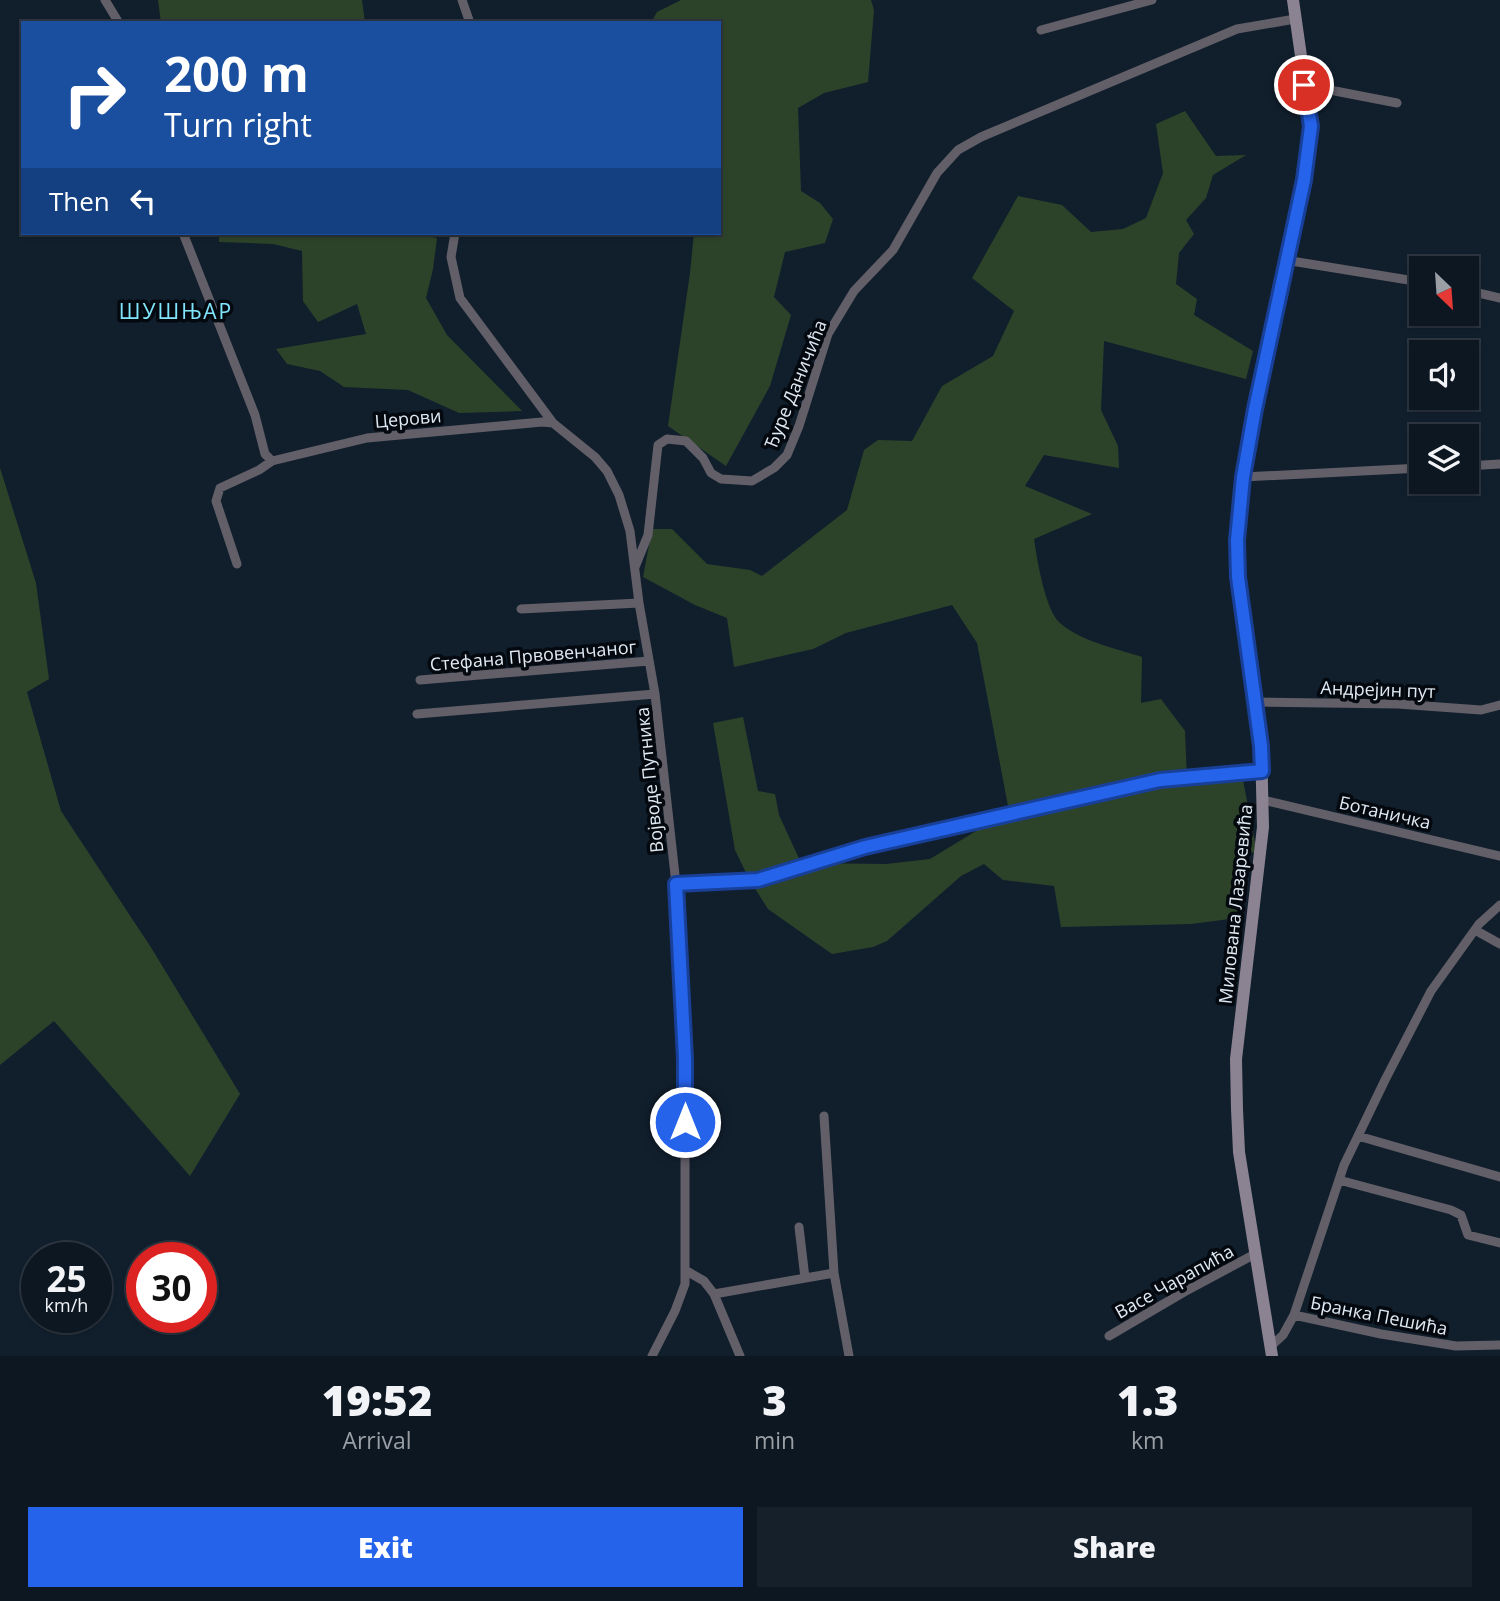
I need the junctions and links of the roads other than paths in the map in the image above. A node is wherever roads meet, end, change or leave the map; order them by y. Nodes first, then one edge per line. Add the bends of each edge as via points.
1 (105, 0) edge
2 (462, 0) edge
3 (1152, 0) edge
4 (1293, 0) edge
5 (1295, 19) junction
6 (118, 21) edge
7 (469, 21) edge
8 (1041, 30) dead end
9 (1304, 85) junction
10 (1397, 103) dead end
11 (184, 235) edge
12 (455, 235) edge
13 (1285, 260) junction
14 (1409, 280) edge
15 (1479, 293) edge
16 (1500, 298) edge
17 (553, 424) junction
18 (272, 461) junction
19 (1500, 464) edge
20 (1479, 465) edge
21 (1409, 469) edge
22 (1243, 477) junction
23 (237, 564) dead end
24 (635, 569) junction
25 (639, 603) junction
26 (521, 609) dead end
27 (649, 661) junction
28 (420, 680) dead end
29 (655, 694) junction
30 (1255, 702) junction
31 (1500, 705) edge
32 (417, 715) dead end
33 (1262, 771) junction
34 (1263, 800) junction
35 (1500, 856) edge
36 (676, 884) junction
37 (1500, 905) edge
38 (1475, 930) junction
39 (1500, 944) edge
40 (824, 1116) dead end
41 (1358, 1136) junction
42 (1500, 1177) edge
43 (1339, 1180) junction
44 (799, 1227) dead end
45 (1500, 1243) edge
46 (1255, 1254) junction
47 (685, 1270) junction
48 (834, 1273) junction
49 (805, 1278) junction
50 (714, 1294) junction
51 (1294, 1315) junction
52 (1109, 1336) dead end
53 (1500, 1345) edge
54 (1271, 1352) edge
55 (652, 1356) edge
56 (740, 1356) edge
57 (849, 1356) edge

1 - 6 street
2 - 7 street
3 - 8 street
4 - 5 street, Милована Лазаревића
5 - 9 street, Милована Лазаревића
5 - 24 street, Ђуре Даничића via 1237,29 958,150 937,173 893,250 854,291 828,334 799,426 787,455 774,468 752,481 721,480 686,441 667,439 658,445 648,535
9 - 10 street
9 - 13 street, Милована Лазаревића via 1311,126
11 - 18 street via 255,415 265,454
12 - 17 street via 451,257 460,298
13 - 14 street
13 - 22 street, Милована Лазаревића
15 - 16 street
17 - 18 street, Церови via 367,438
17 - 24 street, Војводе Путника via 607,471 630,531
18 - 23 street, Церови via 223,485 216,494
19 - 20 street
21 - 22 street
22 - 30 street, Милована Лазаревића via 1237,562
24 - 25 street, Војводе Путника
25 - 26 street
25 - 27 street, Војводе Путника
27 - 28 street, Стефана Првовенчаног
27 - 29 street, Војводе Путника
29 - 32 street
29 - 36 street, Војводе Путника
30 - 31 street, Андрејин пут via 1482,710
30 - 33 street, Милована Лазаревића
33 - 34 street, Милована Лазаревића
33 - 36 street via 1160,780 865,847 758,880
34 - 35 street, Ботаничка
34 - 46 street, Милована Лазаревића via 1261,855 1236,1059 1239,1152
36 - 47 street, Војводе Путника via 685,1059
37 - 38 street
38 - 39 street
38 - 41 street via 1431,991
40 - 48 street
41 - 42 street
41 - 43 street
43 - 45 street via 1451,1210 1461,1215 1468,1235
43 - 51 street
44 - 49 street
46 - 52 street, Васе Чарапића
46 - 54 street, Милована Лазаревића
47 - 50 street via 704,1281
47 - 55 street, Војводе Путника via 680,1299
48 - 49 street
48 - 57 street
49 - 50 street
50 - 56 street
51 - 53 street, Бранка Пешића via 1456,1346
51 - 54 street, Бранка Пешића

